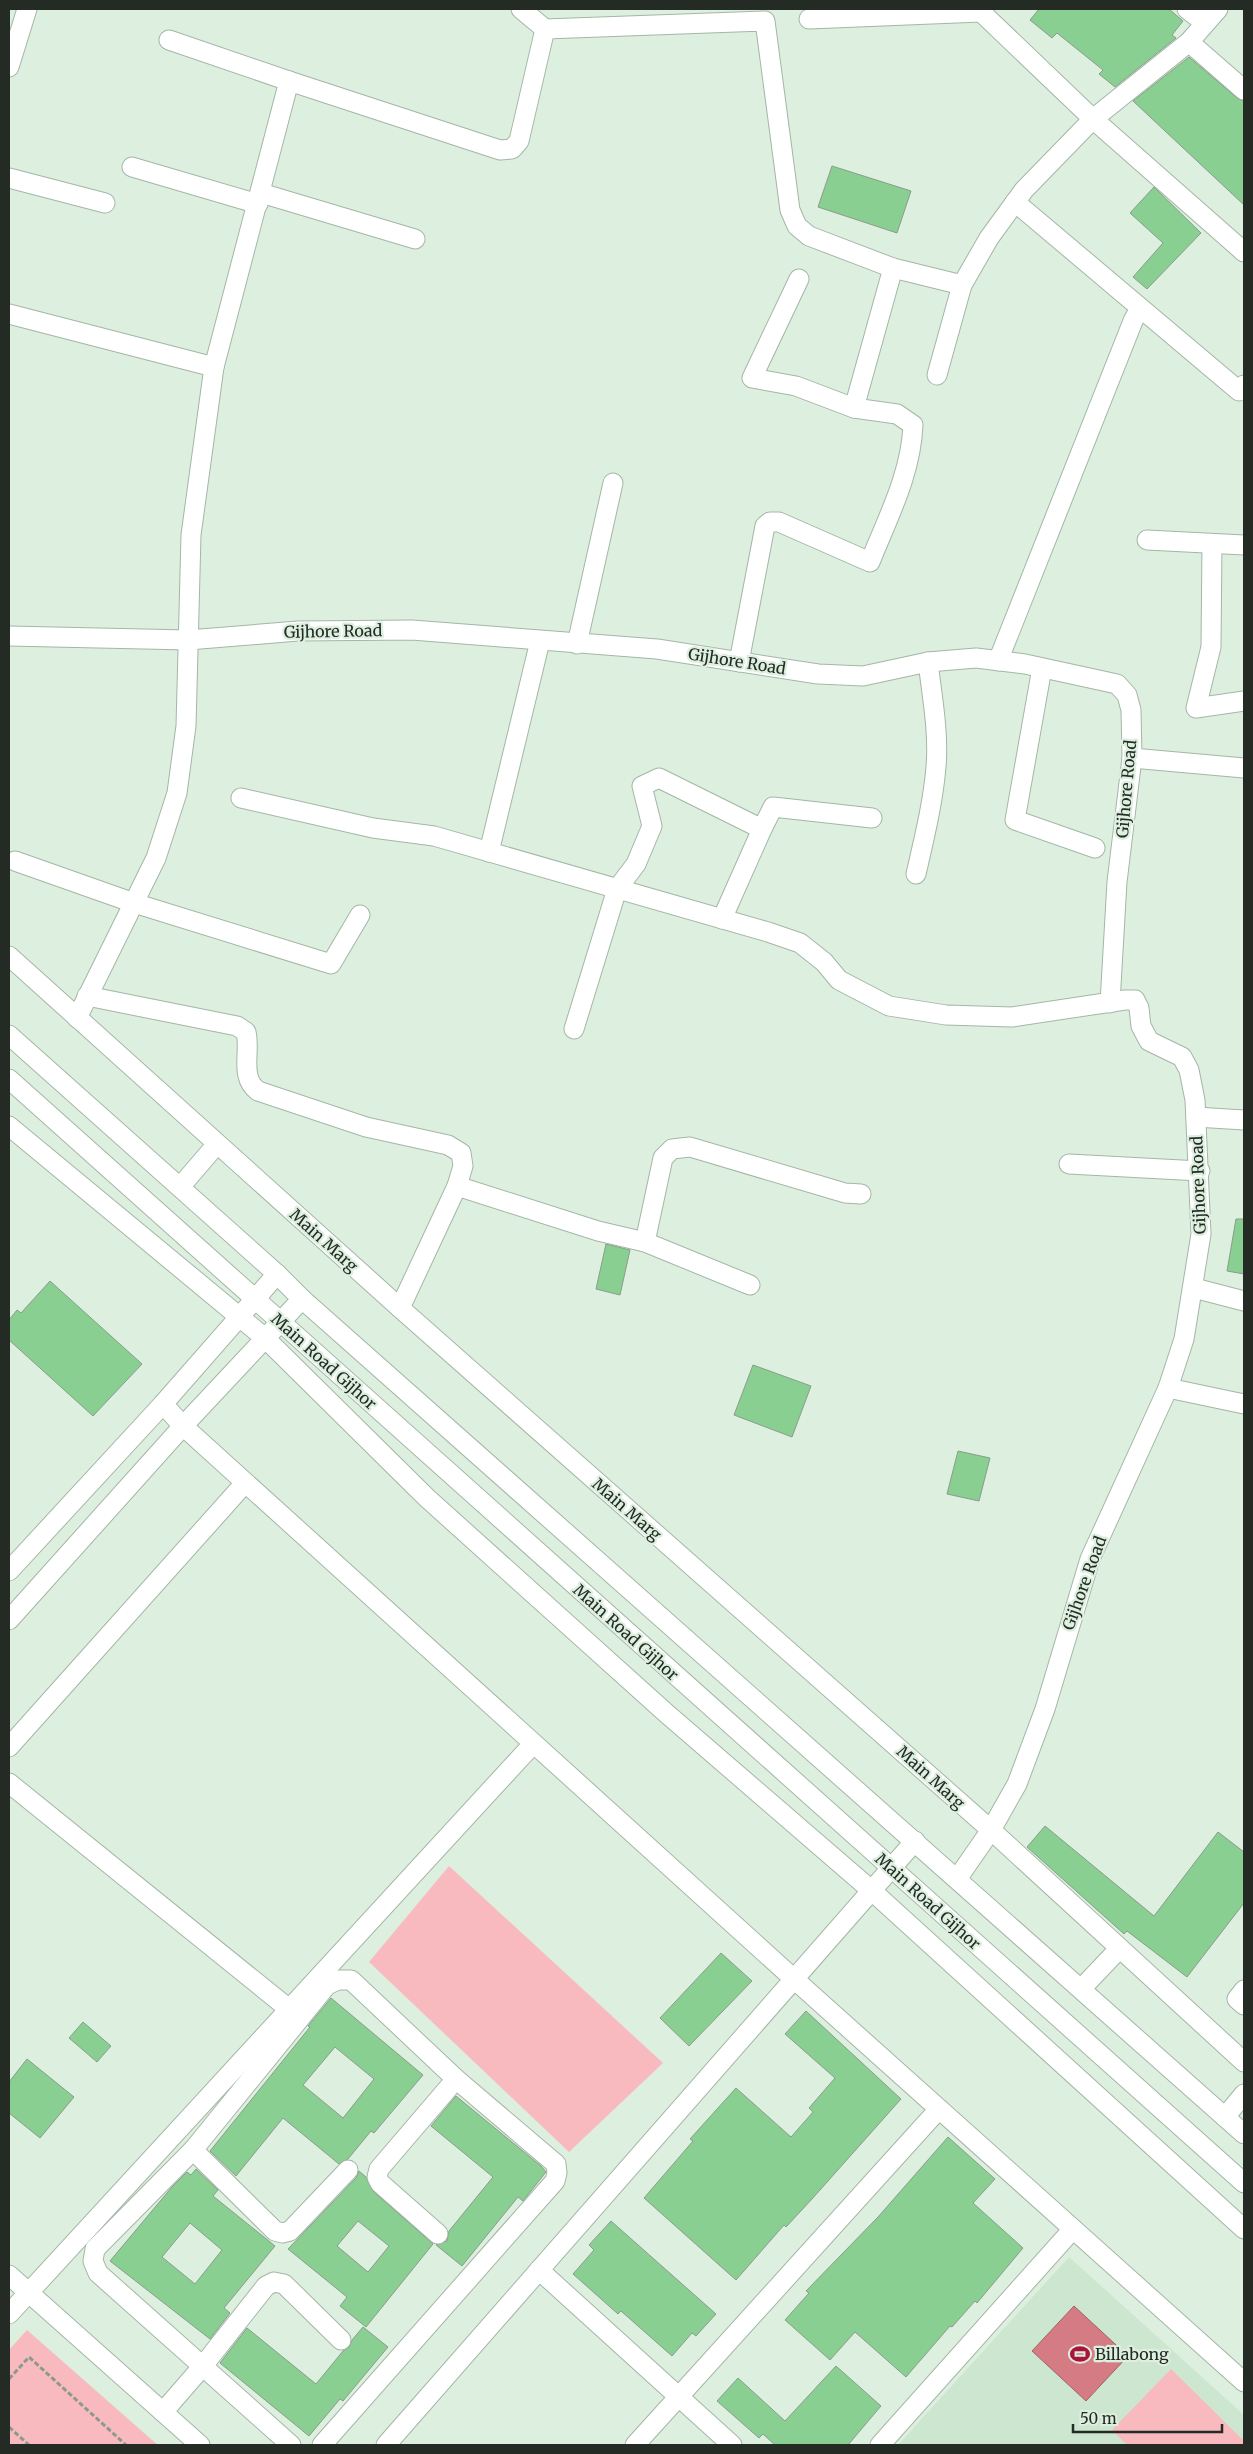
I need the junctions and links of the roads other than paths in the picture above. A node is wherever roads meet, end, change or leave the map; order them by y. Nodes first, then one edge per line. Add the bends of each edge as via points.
1 (27, 9) edge
2 (521, 9) edge
3 (1188, 9) edge
4 (1218, 9) edge
5 (982, 11) edge
6 (841, 13) edge
7 (809, 19) dead end
8 (1205, 23) junction
9 (545, 29) junction
10 (169, 40) dead end
11 (1189, 42) junction
12 (9, 66) edge
13 (289, 81) junction
14 (1244, 90) edge
15 (1093, 119) junction
16 (132, 167) dead end
17 (9, 178) edge
18 (260, 198) junction
19 (1015, 202) junction
20 (106, 203) dead end
21 (416, 239) dead end
22 (1244, 252) edge
23 (893, 268) junction
24 (799, 279) dead end
25 (962, 285) junction
26 (1140, 308) junction
27 (9, 314) edge
28 (214, 367) junction
29 (937, 375) dead end
30 (1244, 385) edge
31 (854, 408) junction
32 (613, 483) dead end
33 (1147, 540) dead end
34 (1212, 544) junction
35 (1244, 544) edge
36 (9, 636) edge
37 (188, 640) junction
38 (540, 641) junction
39 (578, 644) junction
40 (998, 661) junction
41 (739, 662) junction
42 (928, 662) junction
43 (1042, 668) junction
44 (1244, 701) edge
45 (1132, 758) junction
46 (1244, 768) edge
47 (242, 798) dead end
48 (872, 818) dead end
49 (762, 829) junction
50 (1096, 848) dead end
51 (489, 852) junction
52 (14, 861) dead end
53 (916, 874) dead end
54 (617, 889) junction
55 (134, 904) junction
56 (360, 915) dead end
57 (722, 919) junction
58 (9, 956) edge
59 (87, 996) junction
60 (1110, 1002) junction
61 (77, 1018) junction
62 (574, 1029) dead end
63 (9, 1035) edge
64 (9, 1079) edge
65 (1196, 1118) junction
66 (1244, 1120) edge
67 (9, 1126) edge
68 (217, 1144) junction
69 (1069, 1164) dead end
70 (1200, 1171) junction
71 (457, 1186) junction
72 (180, 1187) junction
73 (861, 1194) dead end
74 (645, 1242) junction
75 (277, 1274) junction
76 (750, 1285) dead end
77 (1194, 1288) junction
78 (255, 1298) junction
79 (302, 1299) junction
80 (1244, 1301) edge
81 (400, 1308) junction
82 (239, 1316) junction
83 (280, 1322) junction
84 (264, 1338) junction
85 (1168, 1388) junction
86 (163, 1404) junction
87 (1244, 1404) edge
88 (183, 1426) junction
89 (246, 1483) junction
90 (9, 1571) edge
91 (9, 1620) edge
92 (533, 1744) junction
93 (9, 1747) edge
94 (9, 1783) edge
95 (991, 1830) junction
96 (914, 1840) junction
97 (890, 1868) junction
98 (957, 1879) junction
99 (871, 1890) junction
100 (1119, 1948) junction
101 (794, 1979) junction
102 (1080, 1989) junction
103 (1244, 1990) edge
104 (1244, 2005) edge
105 (289, 2009) junction
106 (1244, 2062) edge
107 (456, 2079) junction
108 (1244, 2094) edge
109 (939, 2109) junction
110 (1225, 2117) junction
111 (1244, 2134) edge
112 (193, 2150) junction
113 (348, 2170) dead end
114 (1244, 2183) edge
115 (1073, 2229) junction
116 (1244, 2229) edge
117 (438, 2234) dead end
118 (539, 2270) junction
119 (9, 2275) edge
120 (28, 2292) junction
121 (9, 2314) edge
122 (341, 2340) dead end
123 (202, 2367) junction
124 (1244, 2382) edge
125 (678, 2396) junction
126 (163, 2412) junction
127 (200, 2445) edge
128 (291, 2445) edge
129 (322, 2445) edge
130 (386, 2445) edge
131 (635, 2445) edge
132 (732, 2445) edge
133 (880, 2445) edge

1 - 12 street
2 - 9 street
3 - 8 street
4 - 8 street
5 - 6 street
5 - 15 street
6 - 7 street
8 - 11 street
9 - 13 street via 518,141 512,149 500,150
9 - 23 street via 764,21 790,210 797,226 809,236
10 - 13 street
11 - 14 street
11 - 15 street
13 - 18 street
15 - 19 street
15 - 22 street
16 - 18 street
17 - 20 street
18 - 21 street
18 - 28 street
19 - 25 street via 989,238
19 - 26 street
23 - 25 street
23 - 31 street
24 - 31 street via 752,378 796,386
25 - 29 street
26 - 30 street via 1239,391
26 - 40 street
27 - 28 street
28 - 37 street via 191,535
31 - 41 street via 897,414 913,425 912,449 906,472 870,562 780,522 770,522 765,526
32 - 39 street
33 - 34 street
34 - 35 street
34 - 44 street via 1211,647 1196,708
36 - 37 street, Gijhore Road
37 - 38 street, Gijhore Road via 298,631 412,630
37 - 55 street via 186,726 177,793 156,858
38 - 39 street, Gijhore Road
38 - 51 street
39 - 41 street, Gijhore Road via 657,649
40 - 42 street, Gijhore Road via 976,658
40 - 43 street, Gijhore Road
41 - 42 street, Gijhore Road via 818,674 862,676
42 - 53 street via 936,766
43 - 45 street, Gijhore Road via 1117,684 1127,695 1131,710
43 - 50 street via 1015,820
45 - 46 street
45 - 60 street, Gijhore Road via 1117,882
47 - 51 street via 373,828 434,836
48 - 49 street via 773,807
49 - 54 street via 659,778 642,786 652,826 636,864
49 - 57 street
51 - 54 street
52 - 55 street
54 - 57 street
54 - 62 street
55 - 56 street via 331,964
55 - 59 street
57 - 60 street via 800,943 824,962 839,980 889,1006 946,1015 1012,1017
58 - 61 street, Main Marg
59 - 61 street
59 - 71 street via 237,1026 246,1032 249,1044 246,1070 251,1085 258,1091 366,1127 448,1145 461,1153 463,1166
60 - 65 street, Gijhore Road via 1134,1000 1149,1041 1182,1057 1189,1070
61 - 68 street, Main Marg
63 - 72 street, Main Road Gijhor
64 - 78 street, Main Road Gijhor
65 - 66 street
65 - 70 street, Gijhore Road
67 - 82 street
68 - 72 street
68 - 81 street, Main Marg
69 - 70 street
70 - 77 street, Gijhore Road via 1201,1234
71 - 74 street
71 - 81 street
72 - 75 street, Main Road Gijhor
73 - 74 street via 845,1193 690,1147 672,1149 663,1158
74 - 76 street
75 - 78 street
75 - 79 street, Main Road Gijhor
77 - 80 street
77 - 85 street, Gijhore Road via 1184,1338
78 - 82 street
78 - 83 street, Main Road Gijhor
79 - 83 street
79 - 96 street, Main Road Gijhor
81 - 95 street, Main Marg
82 - 84 street
82 - 86 street
83 - 84 street
83 - 97 street, Main Road Gijhor
84 - 88 street
84 - 99 street via 427,1498 666,1713
85 - 87 street
85 - 95 street, Gijhore Road via 1090,1559 1042,1717 1017,1784
86 - 88 street
86 - 90 street
88 - 89 street
88 - 91 street
89 - 92 street
89 - 93 street
92 - 101 street
92 - 105 street
94 - 105 street
95 - 98 street, Gijhore Road
95 - 100 street, Main Marg
96 - 97 street
96 - 98 street, Main Road Gijhor
97 - 99 street
97 - 114 street, Main Road Gijhor
98 - 102 street, Main Road Gijhor
99 - 101 street
99 - 116 street
100 - 102 street
100 - 106 street, Main Marg
101 - 109 street
101 - 118 street
102 - 110 street, Main Road Gijhor
103 - 104 street via 1237,1999
105 - 120 street
107 - 112 street via 351,1980 338,1980 327,1985
107 - 117 street via 379,2169 377,2177
107 - 129 street via 556,2164 555,2181
108 - 110 street
109 - 115 street
109 - 125 street
110 - 111 street, Main Road Gijhor
112 - 113 street via 275,2231 282,2233 290,2231
112 - 123 street via 95,2249 93,2262 98,2273
115 - 124 street
115 - 133 street
118 - 125 street
118 - 130 street
119 - 120 street
120 - 121 street
120 - 126 street
122 - 123 street via 284,2284 274,2282 266,2286
123 - 126 street
123 - 128 street
125 - 131 street
125 - 132 street
126 - 127 street

